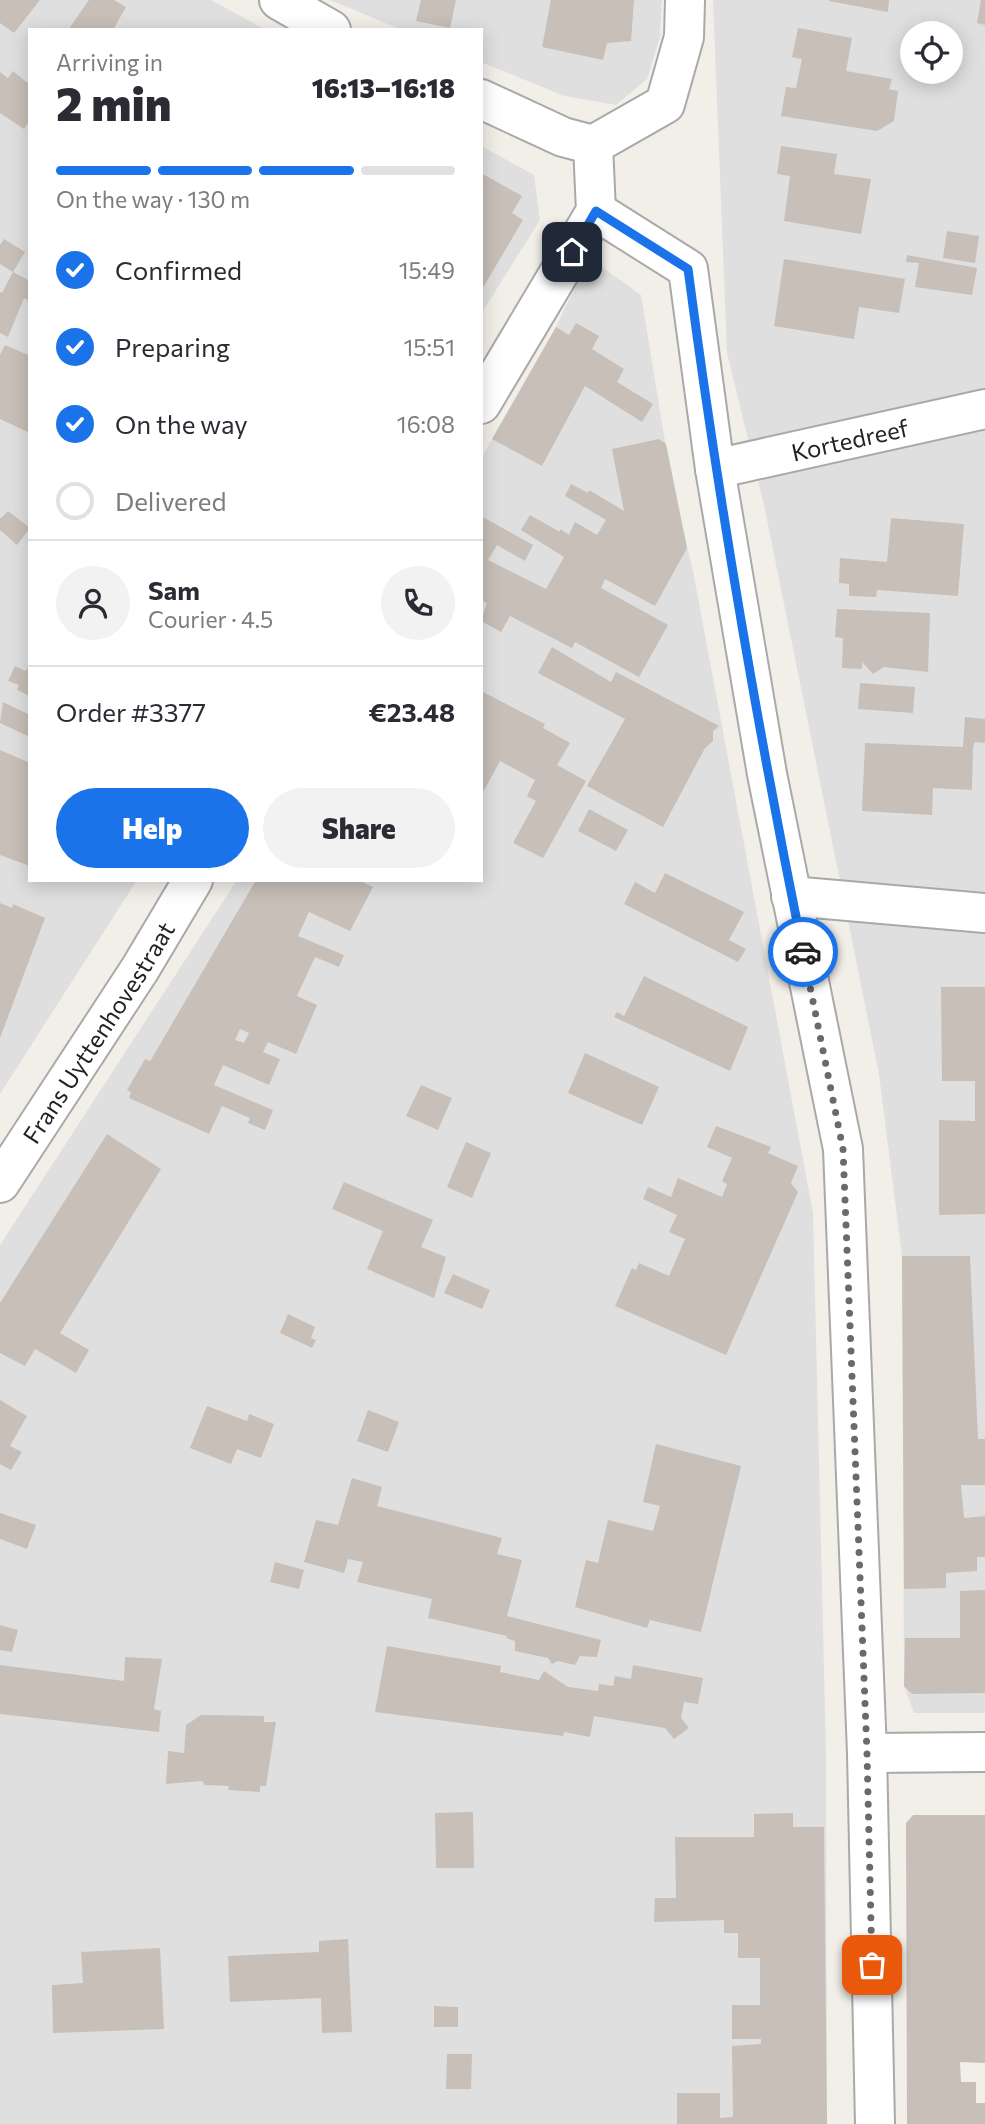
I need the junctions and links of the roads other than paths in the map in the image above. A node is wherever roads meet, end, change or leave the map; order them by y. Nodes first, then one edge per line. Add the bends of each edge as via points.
1 (279, 0) edge
2 (685, 0) edge
3 (328, 28) edge
4 (483, 100) edge
5 (593, 145) junction
6 (596, 211) junction
7 (483, 401) edge
8 (985, 409) edge
9 (715, 469) junction
10 (192, 882) edge
11 (791, 896) junction
12 (985, 913) edge
13 (0, 1183) edge
14 (985, 1752) edge
15 (867, 1753) junction
16 (875, 2124) edge

1 - 3 street
2 - 5 street via 684,37 665,104
4 - 5 street via 563,137
5 - 6 street
6 - 7 street
6 - 9 street via 688,269
8 - 9 street, Kortedreef
9 - 11 street
10 - 13 street, Frans Uyttenhovestraat
11 - 12 street
11 - 15 street via 843,1149
14 - 15 street
15 - 16 street

